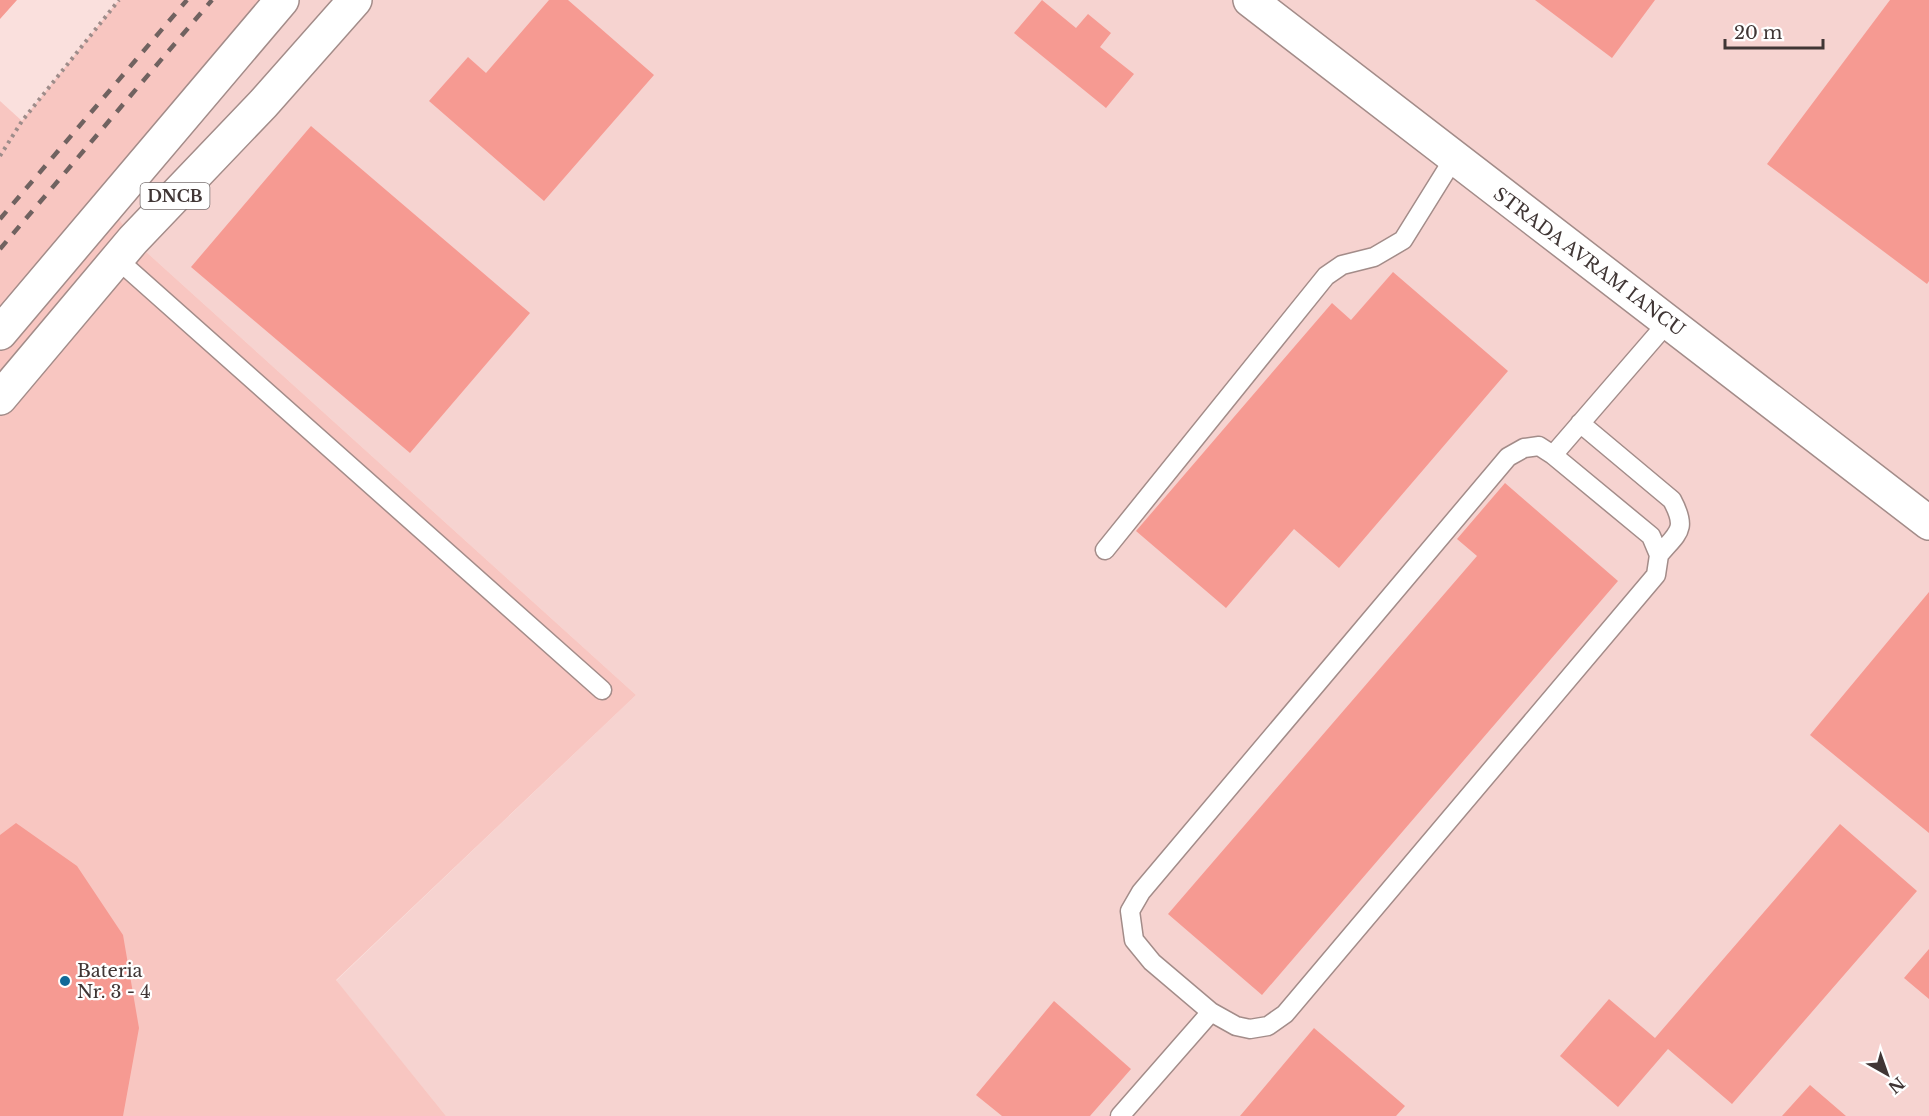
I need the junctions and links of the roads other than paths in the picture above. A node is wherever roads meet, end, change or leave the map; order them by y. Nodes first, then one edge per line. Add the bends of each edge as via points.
1 (282, 0) edge
2 (355, 0) edge
3 (1250, 0) edge
4 (1454, 158) junction
5 (117, 259) junction
6 (1668, 322) junction
7 (0, 333) edge
8 (0, 398) edge
9 (1580, 423) junction
10 (1553, 455) junction
11 (1929, 524) edge
12 (1105, 550) dead end
13 (1659, 555) junction
14 (602, 690) dead end
15 (1211, 1012) junction
16 (1120, 1116) edge

1 - 7 main road, DNCB
2 - 5 main road, DNCB
3 - 4 main road, STRADA AVRAM IANCU
4 - 6 main road, STRADA AVRAM IANCU
4 - 12 lane via 1403,240 1374,257 1342,265 1326,276
5 - 8 main road, DNCB
5 - 14 lane
6 - 9 lane
6 - 11 main road, STRADA AVRAM IANCU
9 - 10 lane
9 - 13 lane via 1672,500 1681,517 1679,531
10 - 13 lane via 1652,536
10 - 15 lane via 1539,446 1524,447 1509,457 1141,892 1130,911 1134,940 1152,962
13 - 15 lane via 1656,575 1285,1014 1268,1026 1250,1029
15 - 16 lane

